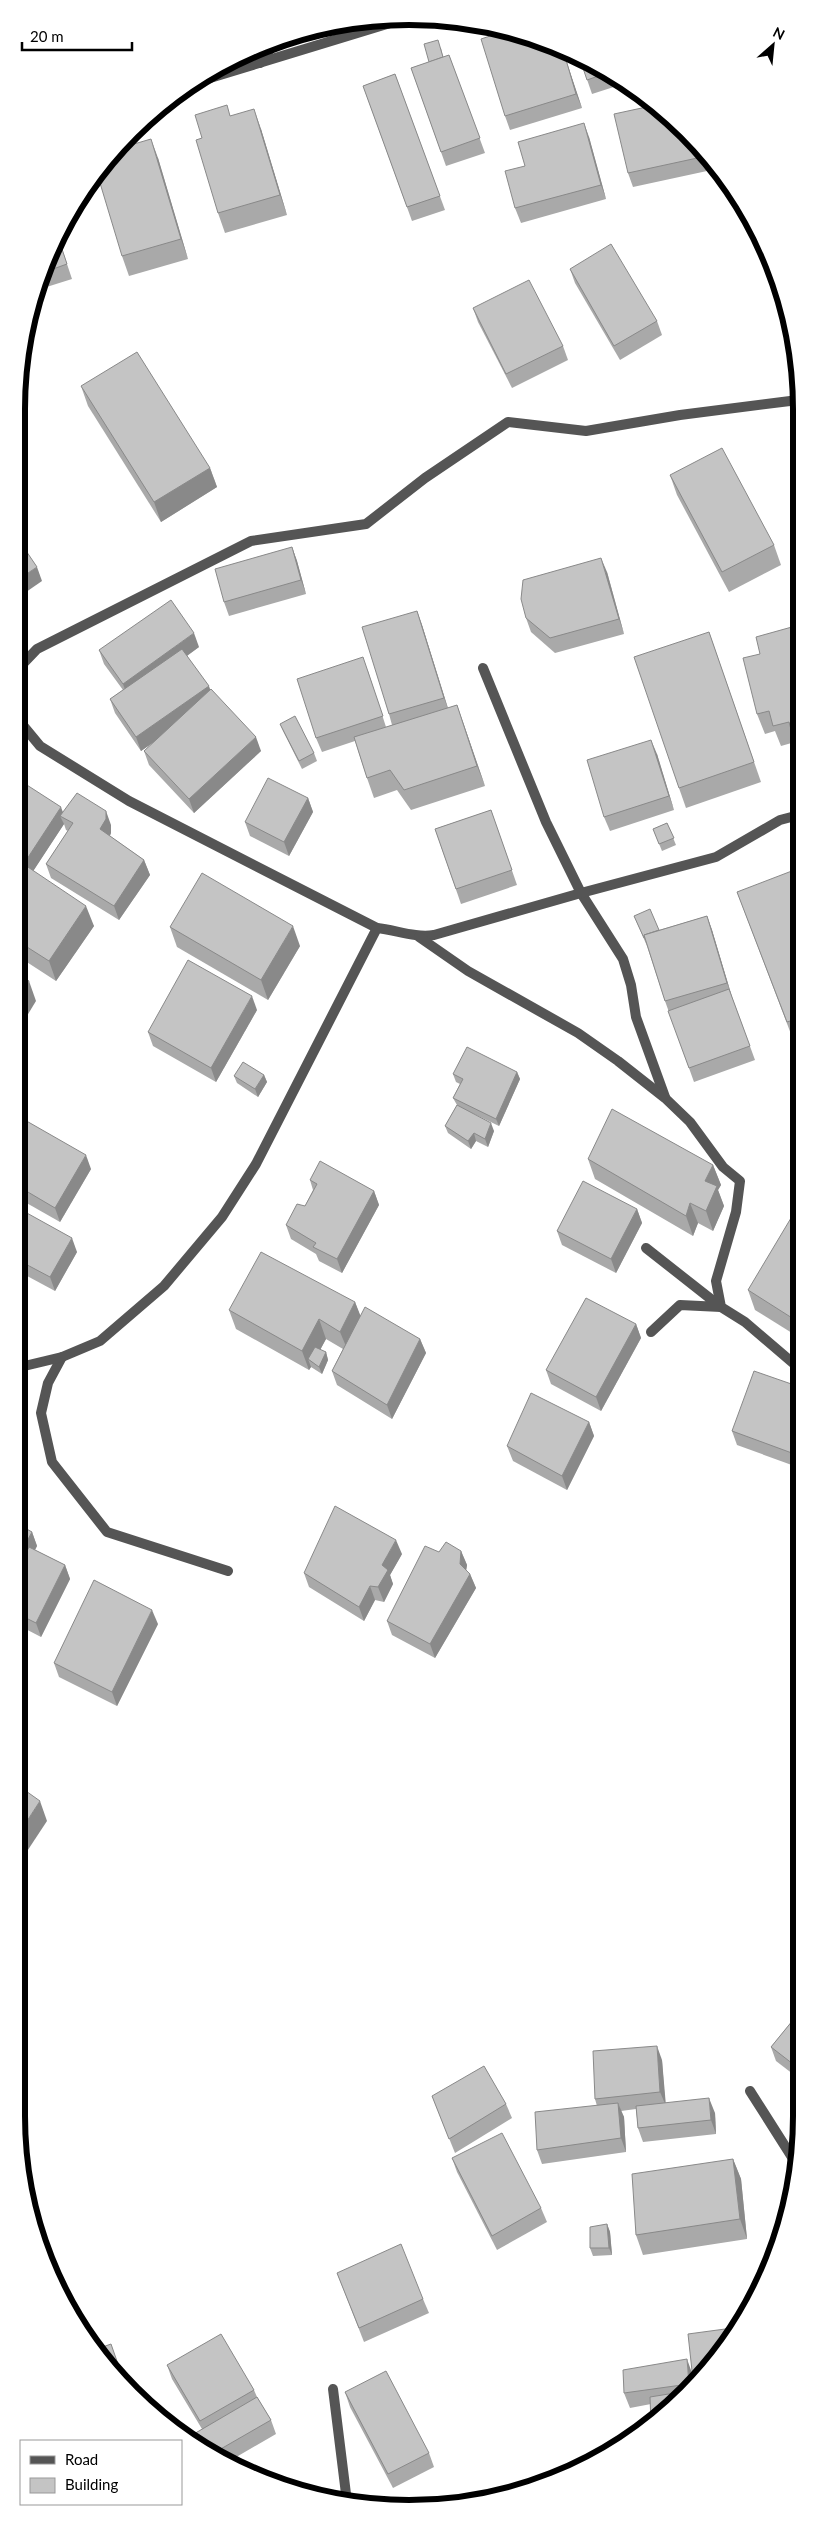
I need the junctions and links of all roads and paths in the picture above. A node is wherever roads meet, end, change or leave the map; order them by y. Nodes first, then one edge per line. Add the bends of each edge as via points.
1 (379, 26) edge
2 (268, 52) edge
3 (260, 63) junction
4 (217, 76) edge
5 (793, 401) edge
6 (25, 662) edge
7 (483, 668) dead end
8 (25, 728) edge
9 (793, 817) edge
10 (581, 893) junction
11 (377, 928) junction
12 (419, 938) junction
13 (665, 1098) junction
14 (646, 1248) dead end
15 (721, 1307) junction
16 (651, 1332) dead end
17 (62, 1357) junction
18 (793, 1363) edge
19 (25, 1366) edge
20 (228, 1571) dead end
21 (750, 2091) dead end
22 (791, 2155) edge
23 (333, 2389) dead end
24 (346, 2495) edge

1 - 3 street
2 - 3 street
3 - 4 street
5 - 6 street via 586,431 508,422 424,478 366,524 251,541 37,649
7 - 10 street via 546,822
8 - 11 street via 40,746 129,801
9 - 10 street via 780,820 716,857
10 - 12 street
10 - 13 street via 623,959 636,1018
11 - 12 street via 401,931
11 - 17 street via 256,1164 222,1217 164,1286 100,1341
12 - 13 street via 468,971 578,1033
13 - 15 street via 690,1122 723,1167 740,1181 736,1212 716,1281
14 - 15 street
15 - 16 street via 680,1305
15 - 18 street via 745,1322
17 - 19 street
17 - 20 street via 48,1383 41,1413 52,1462 107,1532
21 - 22 street
23 - 24 street

